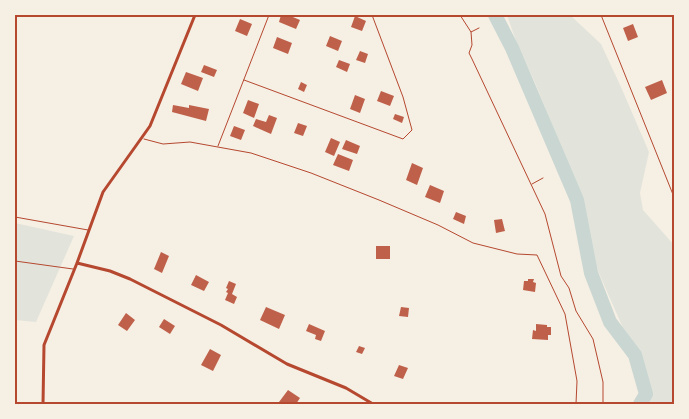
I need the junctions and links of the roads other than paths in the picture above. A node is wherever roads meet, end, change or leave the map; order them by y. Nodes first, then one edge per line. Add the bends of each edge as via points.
1 (195, 15) edge
2 (269, 15) edge
3 (372, 15) edge
4 (601, 15) edge
5 (244, 80) junction
6 (143, 138) junction
7 (217, 147) junction
8 (674, 197) edge
9 (15, 216) edge
10 (89, 230) junction
11 (15, 261) edge
12 (77, 262) junction
13 (74, 269) junction
14 (45, 403) edge
15 (373, 404) edge
16 (576, 404) edge

1 - 6 street
2 - 5 lane
3 - 5 lane via 412,130 403,139
4 - 8 lane
5 - 7 lane
6 - 7 lane via 163,144 190,142
6 - 10 street via 103,192
7 - 16 lane via 311,173 438,225 473,243 517,254 536,255 565,314 577,381
9 - 10 lane
10 - 12 street
11 - 13 lane
12 - 13 street
12 - 15 street via 130,278 287,364 346,388
13 - 14 street via 44,345

